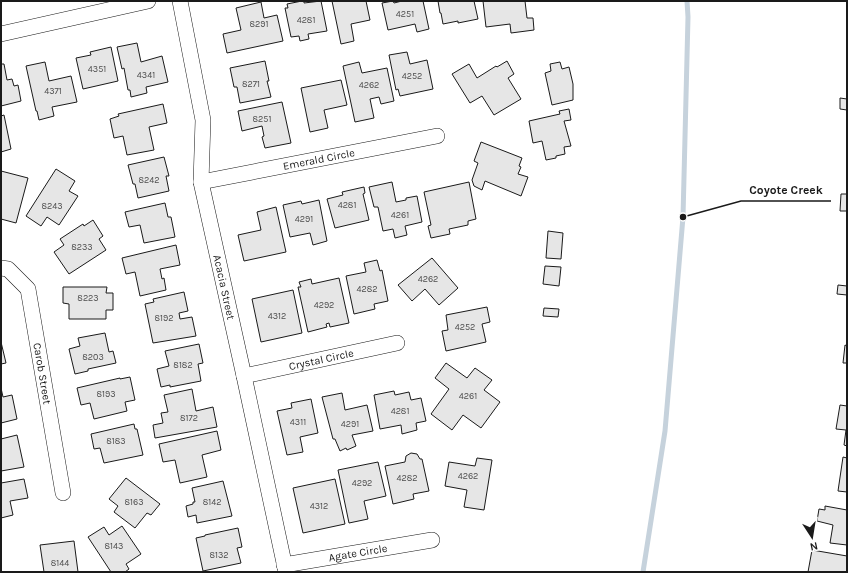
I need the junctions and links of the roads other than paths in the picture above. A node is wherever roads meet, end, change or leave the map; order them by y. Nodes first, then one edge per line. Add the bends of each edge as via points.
1 (148, 1) edge
2 (180, 1) edge
3 (1, 34) edge
4 (437, 136) dead end
5 (201, 182) junction
6 (1, 268) edge
7 (397, 342) dead end
8 (244, 376) junction
9 (63, 493) dead end
10 (432, 540) dead end
11 (285, 568) edge

1 - 3 street
2 - 5 street, Acacia Street via 203,120
4 - 5 street, Emerald Circle
5 - 8 street, Acacia Street
6 - 9 street, Carob Street via 8,269 28,289
7 - 8 street, Crystal Circle
8 - 11 street, Acacia Street
10 - 11 street, Agate Circle

